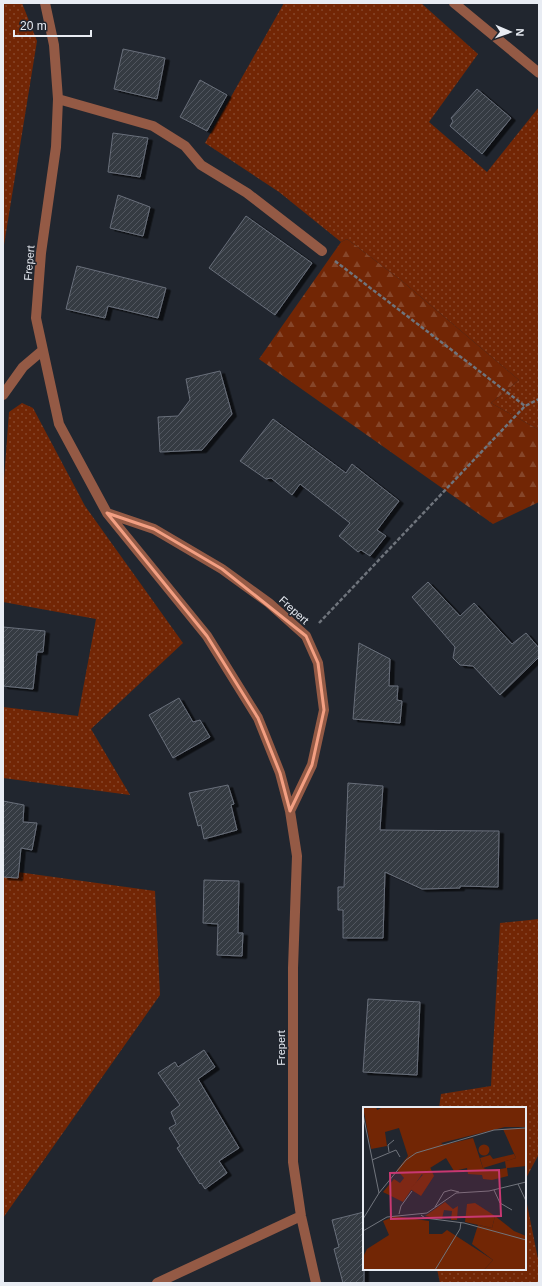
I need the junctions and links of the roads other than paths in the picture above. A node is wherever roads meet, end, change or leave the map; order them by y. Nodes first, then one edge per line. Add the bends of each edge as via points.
1 (45, 3) edge
2 (454, 3) edge
3 (539, 73) edge
4 (58, 99) junction
5 (322, 250) road end
6 (43, 350) junction
7 (3, 395) edge
8 (107, 513) junction
9 (290, 811) junction
10 (301, 1216) junction
11 (158, 1283) edge
12 (316, 1283) edge

1 - 4 street, Frepert via 54,45
2 - 3 street
4 - 5 street via 153,126 184,146 201,165 247,193
4 - 6 street, Frepert via 56,147 41,253 36,318
6 - 7 street via 22,367
6 - 8 street, Frepert via 59,424
8 - 9 street, Frepert via 207,636 258,718 280,773
8 - 9 street, Frepert via 154,528 222,569 269,603 306,636 318,663 324,710 312,765
9 - 10 street, Frepert via 297,856 293,968 293,1162
10 - 11 street
10 - 12 street, Frepert

